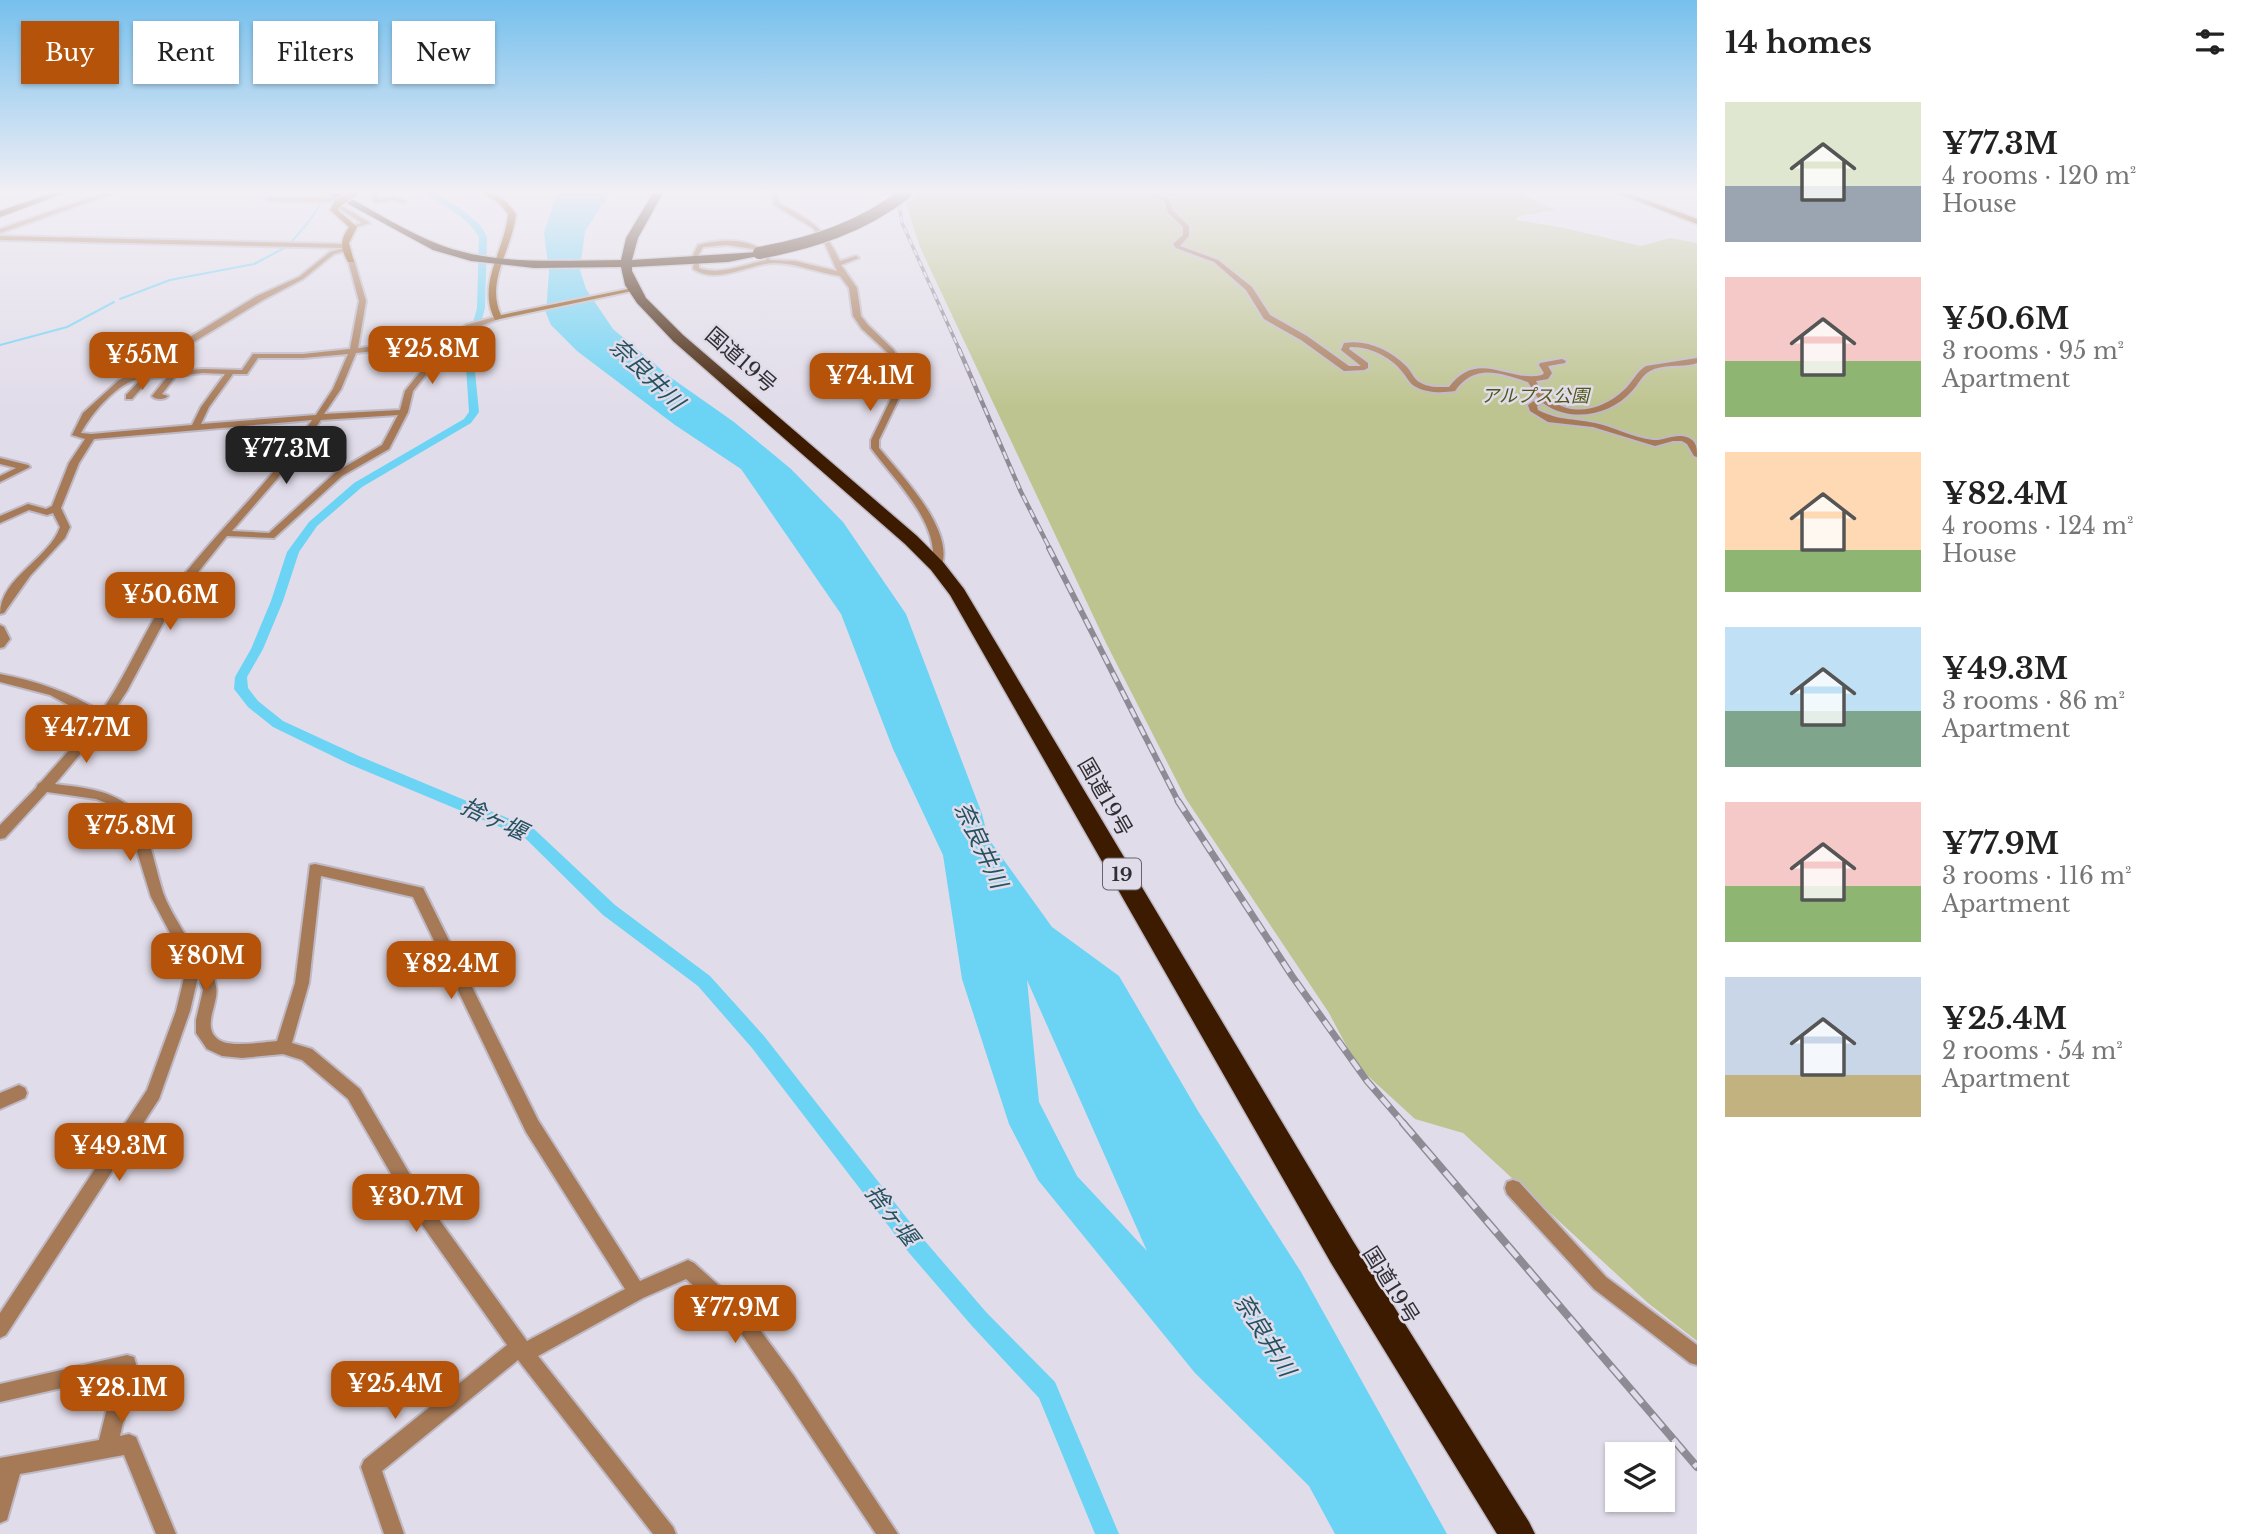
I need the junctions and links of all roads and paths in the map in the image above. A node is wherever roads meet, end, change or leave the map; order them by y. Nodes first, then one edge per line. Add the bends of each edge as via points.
1 (839, 264) edge
2 (318, 265) edge
3 (353, 265) edge
4 (499, 265) edge
5 (620, 265) edge
6 (696, 265) edge
7 (750, 265) edge
8 (790, 265) edge
9 (1220, 265) edge
10 (842, 274) junction
11 (625, 292) junction
12 (504, 318) junction
13 (484, 322) joint
14 (469, 327) joint
15 (355, 350) junction
16 (430, 352) junction
17 (1697, 360) edge
18 (1562, 361) dead end
19 (210, 362) dead end
20 (203, 371) junction
21 (230, 372) junction
22 (174, 373) junction
23 (134, 377) junction
24 (148, 377) junction
25 (1531, 380) junction
26 (164, 396) dead end
27 (129, 397) dead end
28 (1543, 399) junction
29 (404, 412) junction
30 (319, 418) junction
31 (195, 428) junction
32 (91, 437) junction
33 (1697, 454) edge
34 (0, 461) edge
35 (0, 479) edge
36 (56, 508) junction
37 (0, 520) edge
38 (225, 533) junction
39 (937, 566) junction
40 (0, 611) edge
41 (0, 629) edge
42 (0, 644) edge
43 (0, 678) edge
44 (103, 719) junction
45 (42, 787) junction
46 (0, 834) edge
47 (194, 965) junction
48 (283, 1047) junction
49 (19, 1093) dead end
50 (0, 1101) edge
51 (1513, 1188) dead end
52 (637, 1292) junction
53 (0, 1329) edge
54 (522, 1350) junction
55 (1697, 1356) edge
56 (0, 1393) edge
57 (107, 1448) junction
58 (6, 1467) edge
59 (0, 1513) edge
60 (166, 1534) edge
61 (394, 1534) edge
62 (666, 1534) edge
63 (888, 1534) edge
64 (1517, 1534) edge

1 - 10 street
2 - 23 street
3 - 15 street via 361,284 362,323
4 - 12 street via 492,298 493,308
5 - 11 highway, 国道19号 / 19
6 - 7 street via 696,269 709,272
8 - 10 street
9 - 25 street via 1246,286 1267,317 1340,366 1364,368 1345,350 1347,345 1359,343 1428,388 1451,389 1463,375 1479,371
10 - 39 street via 853,288 857,316 899,365 900,388 875,449 915,499 937,539 942,553
11 - 12 street
11 - 39 highway, 国道19号 / 19
12 - 13 street
13 - 14 street
14 - 16 street
15 - 16 street via 412,345
15 - 21 street via 256,356 244,372
15 - 30 street
16 - 29 street
17 - 28 street via 1641,372 1624,395 1591,413 1571,412
18 - 25 street via 1544,365 1545,377
19 - 20 street
20 - 21 street
20 - 22 street
21 - 31 street
22 - 24 street
22 - 26 street via 156,396
23 - 24 street
23 - 32 street via 86,415 76,435
24 - 27 street
25 - 28 street
28 - 33 street via 1532,405 1534,411 1551,420 1594,425 1655,443 1684,439
29 - 30 street
29 - 38 street via 386,447 339,474 271,536
30 - 31 street
30 - 38 street
31 - 32 street
32 - 36 street via 74,463
34 - 35 street via 25,467
36 - 37 street via 47,512 28,507
36 - 40 street via 65,527 62,536 26,574
38 - 44 street via 179,587
39 - 64 highway, 国道19号 / 19 via 1005,670 1342,1252
41 - 42 street via 5,639
43 - 44 street via 29,682 67,697
44 - 45 street
45 - 46 street
45 - 47 street via 98,794 133,816 158,897
47 - 48 street via 206,974 210,990 203,1020 204,1033 212,1044 242,1051
47 - 53 street via 153,1094
48 - 52 street via 302,983 315,869 418,892 532,1126
48 - 54 street via 307,1054 354,1094 419,1206
49 - 50 street
51 - 55 street via 1600,1283
52 - 54 street
52 - 63 street via 688,1269 738,1314
54 - 61 street via 371,1467
54 - 62 street
56 - 57 street via 127,1364
57 - 58 street
57 - 60 street via 129,1444
58 - 59 street

